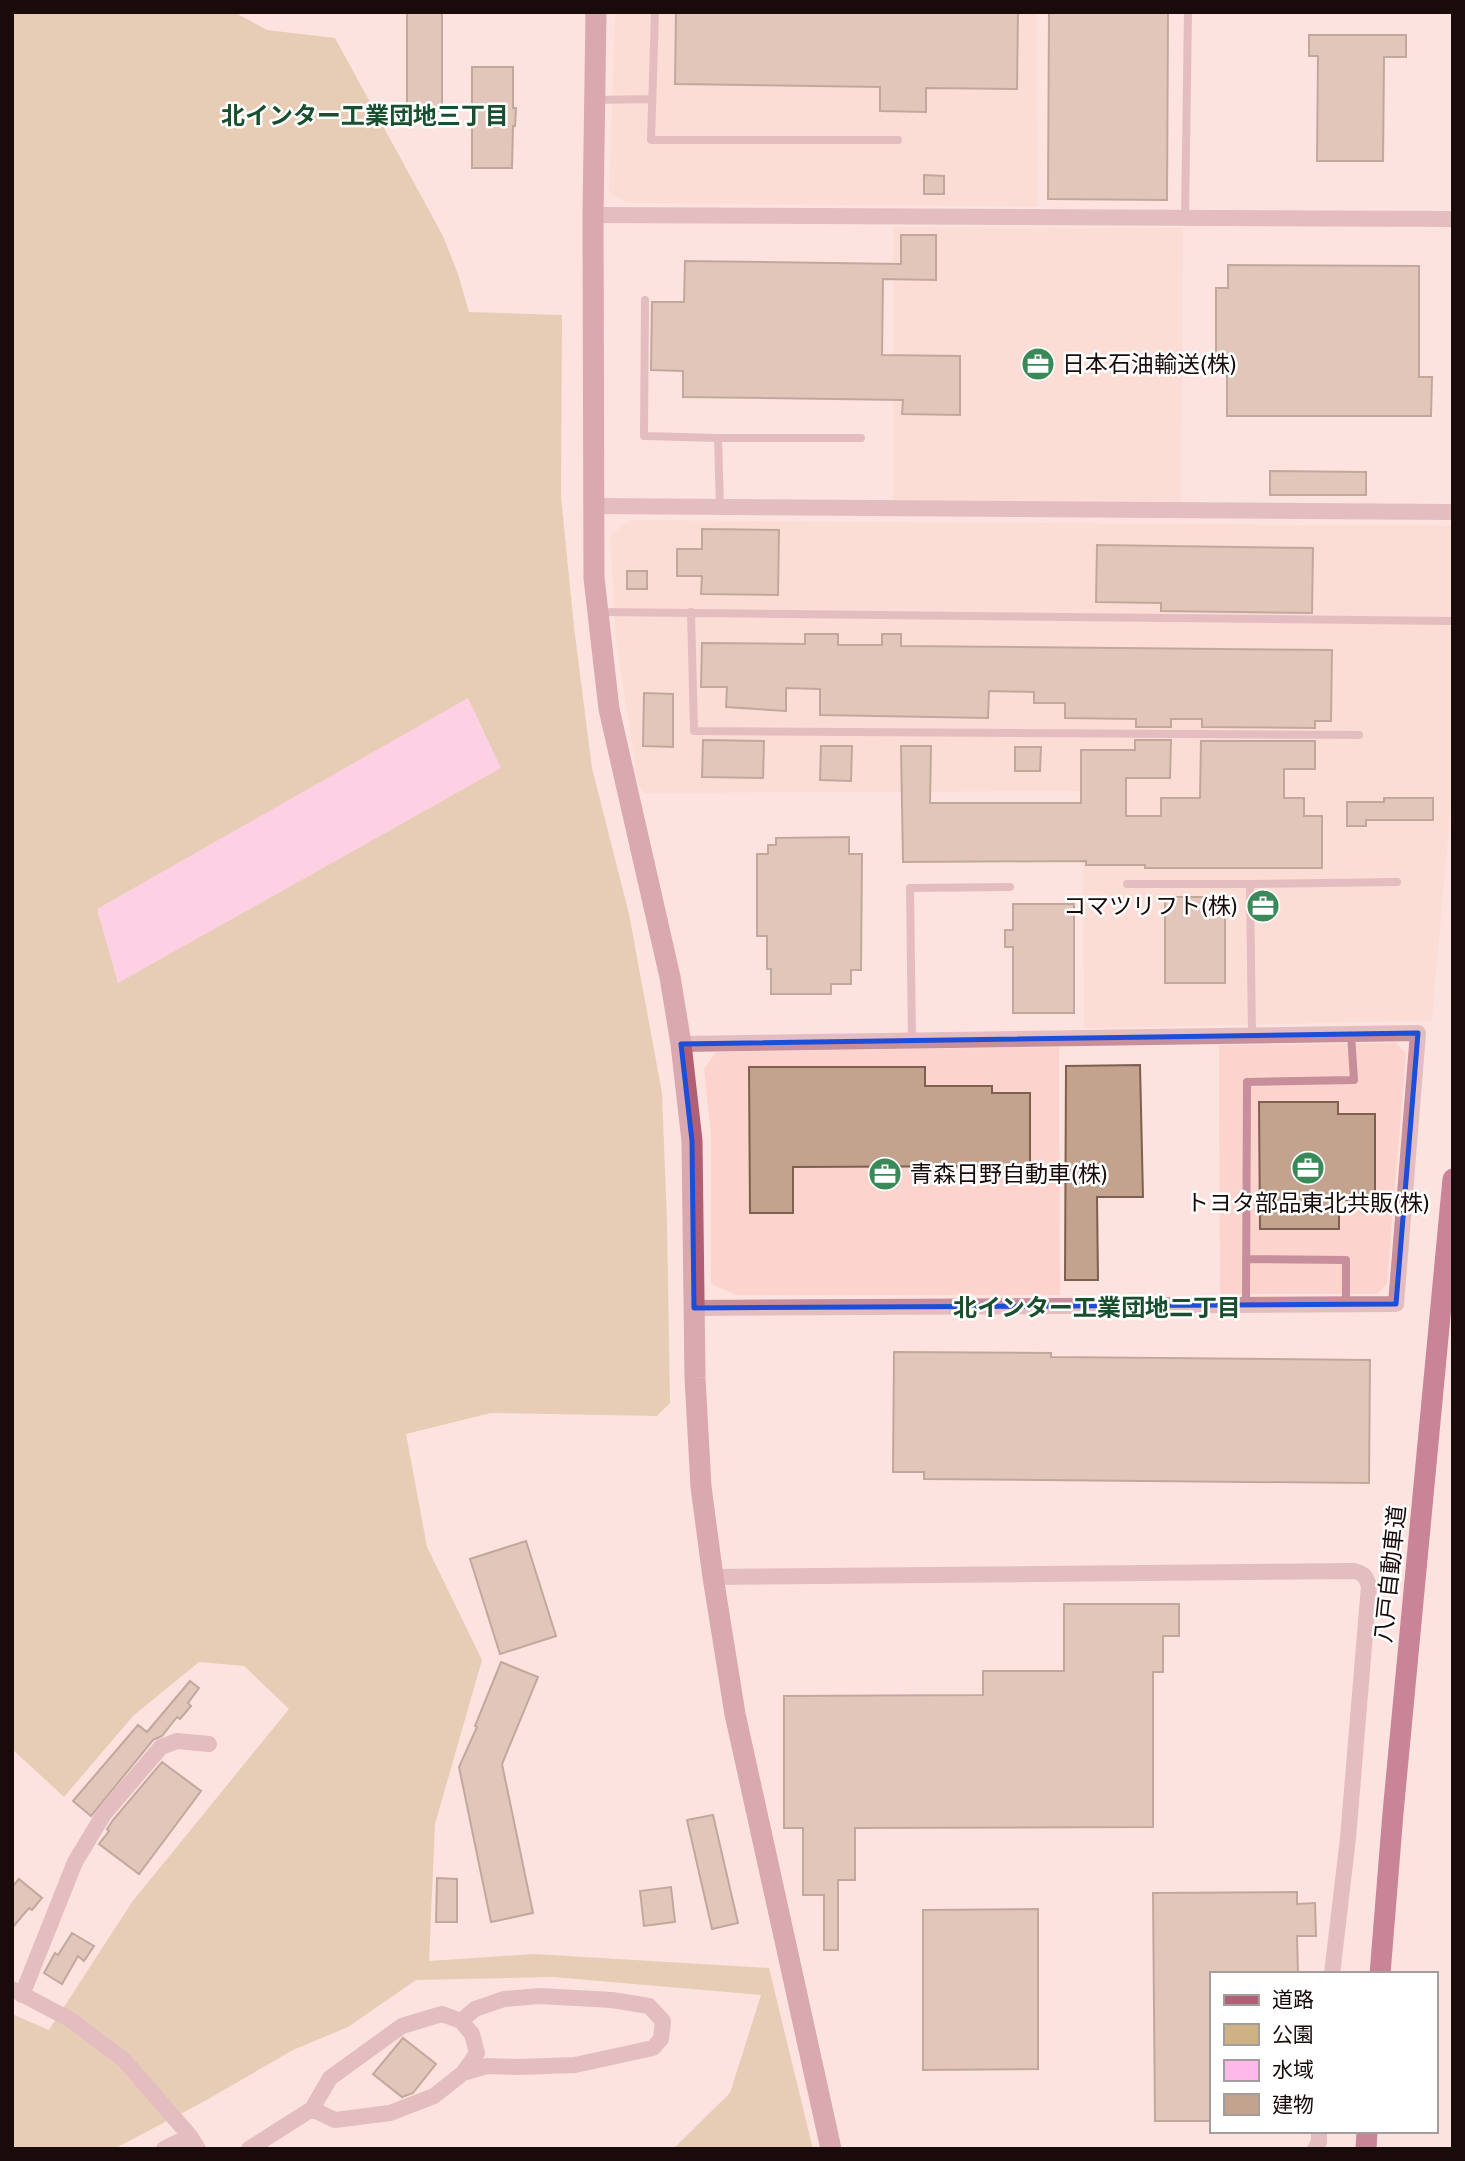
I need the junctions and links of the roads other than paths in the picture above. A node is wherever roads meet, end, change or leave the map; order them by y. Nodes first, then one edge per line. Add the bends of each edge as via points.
1 (596, 12) edge
2 (655, 12) edge
3 (1188, 12) edge
4 (652, 99) junction
5 (595, 100) junction
6 (898, 140) dead end
7 (593, 215) junction
8 (1185, 218) junction
9 (1453, 219) edge
10 (645, 300) dead end
11 (718, 438) junction
12 (861, 438) dead end
13 (594, 506) junction
14 (720, 506) junction
15 (1453, 512) edge
16 (598, 612) junction
17 (691, 612) junction
18 (1450, 621) dead end
19 (1359, 735) dead end
20 (1397, 882) dead end
21 (1127, 884) dead end
22 (1250, 884) junction
23 (1010, 887) dead end
24 (1351, 1034) junction
25 (1252, 1036) junction
26 (912, 1041) junction
27 (681, 1044) junction
28 (1453, 1179) edge
29 (1246, 1259) junction
30 (1346, 1304) junction
31 (1246, 1305) junction
32 (694, 1308) junction
33 (713, 1577) junction
34 (209, 1744) dead end
35 (1332, 1972) edge
36 (1380, 1972) edge
37 (17, 1992) edge
38 (461, 2021) junction
39 (463, 2073) junction
40 (312, 2109) junction
41 (194, 2143) edge
42 (164, 2149) edge
43 (248, 2149) edge
44 (831, 2149) edge

1 - 5 street
2 - 4 lane
3 - 8 lane
4 - 5 lane
4 - 6 lane via 651,140
5 - 7 street
7 - 8 street
7 - 13 street
8 - 9 street
10 - 11 lane via 644,436
11 - 12 lane
11 - 14 lane
13 - 14 street
13 - 16 street
14 - 15 street
16 - 17 lane
16 - 27 street via 609,709
17 - 18 lane
17 - 19 lane via 694,732
20 - 22 lane
21 - 22 lane
22 - 25 lane
23 - 26 lane via 909,888
24 - 25 street
24 - 29 lane via 1354,1080 1247,1082
24 - 30 street via 1418,1033 1396,1304
25 - 26 street
26 - 27 street
27 - 32 street via 692,1141
28 - 36 highway, 八戸自動車道
29 - 30 lane via 1346,1260
29 - 31 lane
30 - 31 street
31 - 32 street
32 - 33 street via 701,1487
33 - 35 street via 1361,1573 1369,1586
33 - 44 street via 735,1714
34 - 37 street via 177,1741 162,1748 104,1814 75,1862
37 - 41 street via 71,2020 124,2060
38 - 39 street via 472,2034 477,2053
38 - 39 street via 475,2009 504,1999 540,1996 649,2006 663,2021 661,2039 653,2048 575,2065 487,2066
38 - 40 street via 442,2014 402,2026 330,2078
39 - 40 street via 434,2096 390,2113 335,2120
40 - 43 street
41 - 42 street

